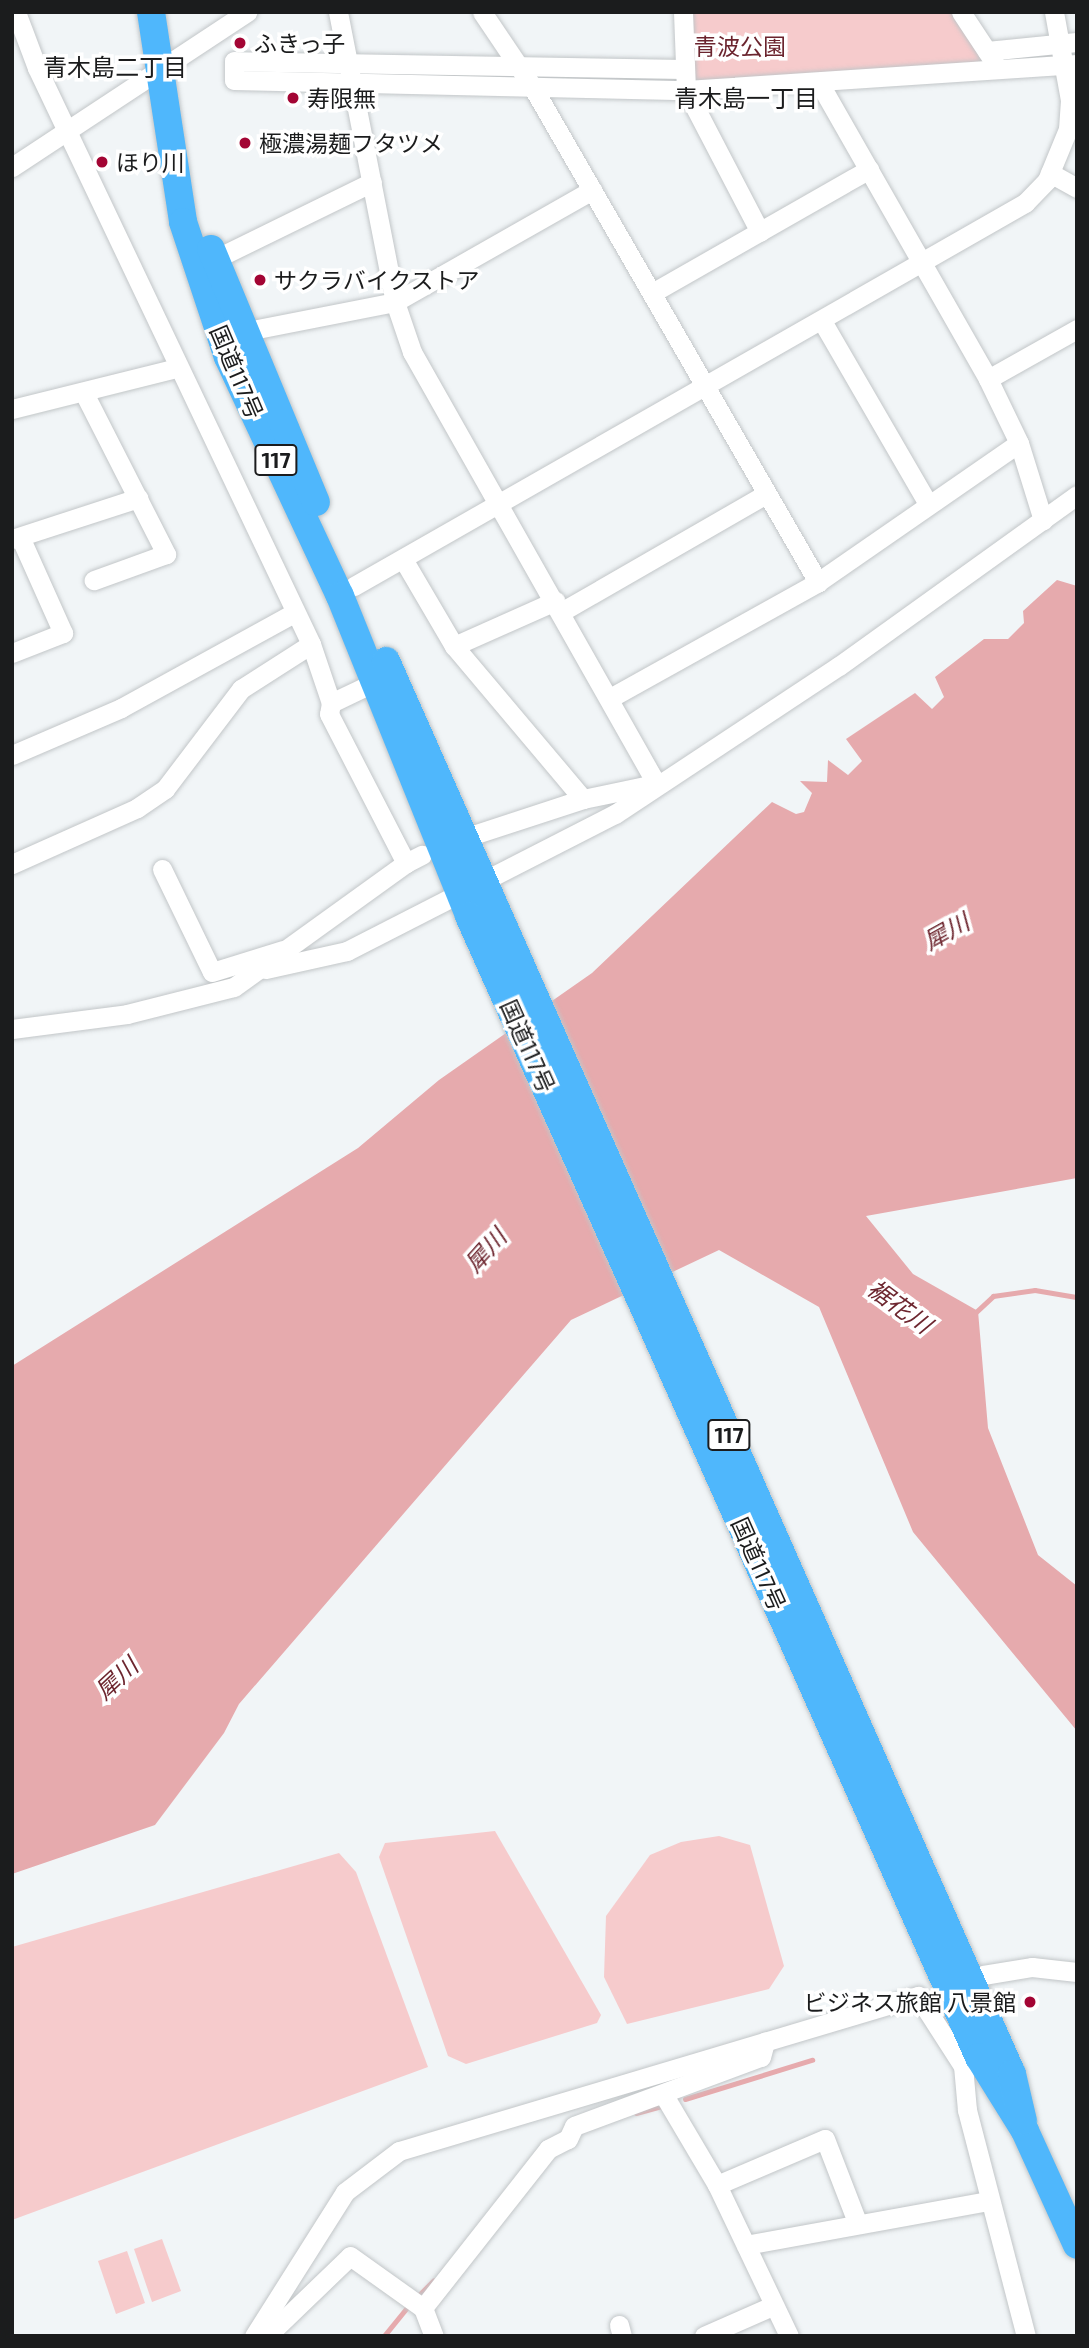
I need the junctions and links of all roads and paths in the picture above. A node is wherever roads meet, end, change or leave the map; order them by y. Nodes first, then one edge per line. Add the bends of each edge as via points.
1 (16, 12) edge
2 (151, 12) edge
3 (172, 12) edge
4 (247, 12) edge
5 (338, 12) edge
6 (482, 12) edge
7 (683, 12) edge
8 (961, 12) edge
9 (1054, 12) edge
10 (1067, 43) edge
11 (987, 51) junction
12 (344, 64) junction
13 (167, 65) junction
14 (1069, 65) edge
15 (519, 66) junction
16 (682, 69) junction
17 (999, 69) junction
18 (532, 86) junction
19 (821, 86) junction
20 (349, 88) junction
21 (686, 90) junction
22 (67, 131) junction
23 (12, 167) edge
24 (869, 169) junction
25 (1050, 173) junction
26 (372, 182) junction
27 (1077, 188) edge
28 (592, 190) junction
29 (760, 232) junction
30 (214, 260) junction
31 (922, 263) junction
32 (652, 293) junction
33 (395, 302) junction
34 (822, 321) junction
35 (1077, 329) edge
36 (242, 332) junction
37 (176, 368) junction
38 (988, 379) junction
39 (705, 386) junction
40 (84, 393) junction
41 (12, 409) edge
42 (1019, 443) junction
43 (766, 494) junction
44 (1077, 495) edge
45 (138, 498) junction
46 (499, 505) junction
47 (928, 505) junction
48 (1043, 520) junction
49 (16, 538) edge
50 (403, 559) junction
51 (94, 580) dead end
52 (818, 582) junction
53 (354, 586) junction
54 (558, 606) junction
55 (294, 613) junction
56 (311, 644) junction
57 (454, 646) junction
58 (12, 653) edge
59 (375, 682) junction
60 (610, 698) junction
61 (331, 703) junction
62 (12, 755) edge
63 (656, 784) junction
64 (583, 799) junction
65 (476, 834) dead end
66 (12, 864) edge
67 (162, 869) dead end
68 (476, 898) junction
69 (294, 947) junction
70 (266, 969) junction
71 (12, 1029) edge
72 (963, 1971) junction
73 (1077, 1972) edge
74 (765, 2042) junction
75 (980, 2057) junction
76 (665, 2097) junction
77 (717, 2186) junction
78 (989, 2201) junction
79 (857, 2222) junction
80 (746, 2245) junction
81 (1077, 2245) edge
82 (416, 2303) junction
83 (770, 2307) junction
84 (254, 2336) edge
85 (267, 2336) edge
86 (434, 2336) edge
87 (704, 2336) edge
88 (789, 2336) edge
89 (1026, 2336) edge

1 - 22 street
2 - 13 highway, 国道117号 / 117
3 - 13 highway, 国道117号 / 117
4 - 13 street
5 - 12 street
6 - 15 street
7 - 16 street
8 - 11 street
9 - 10 street
10 - 11 street
10 - 14 street
11 - 17 street
12 - 15 street
12 - 20 street
12 - 20 street via 234,61 234,80
13 - 22 street
13 - 30 highway, 国道117号 / 117
13 - 59 highway, 国道117号 / 117 via 183,222 209,304
14 - 17 street
14 - 25 street via 1068,129
15 - 16 street
15 - 18 street
16 - 21 street
17 - 19 street
18 - 20 street
18 - 21 street
18 - 28 street
19 - 21 street
19 - 24 street
20 - 26 street
21 - 29 street
22 - 23 street
22 - 37 street
24 - 29 street
24 - 31 street
25 - 27 street
25 - 31 street via 1025,203
26 - 30 street
26 - 33 street
28 - 32 street
28 - 33 street
29 - 32 street
30 - 36 highway, 国道117号 / 117
31 - 34 street
31 - 38 street
32 - 39 street
33 - 36 street
33 - 46 street via 412,352
34 - 39 street
34 - 47 street
35 - 38 street
36 - 53 highway, 国道117号 / 117
37 - 40 street
37 - 55 street
38 - 42 street
39 - 43 street
39 - 46 street
40 - 41 street
40 - 45 street
42 - 47 street
42 - 48 street
43 - 52 street
43 - 54 street
44 - 48 street
45 - 49 street
45 - 51 street via 166,554
46 - 50 street
46 - 54 street
47 - 52 street
48 - 63 street via 839,666
49 - 58 street via 63,633
50 - 53 street
50 - 57 street
52 - 60 street
53 - 68 highway, 国道117号 / 117
54 - 57 street
54 - 60 street
55 - 56 street
55 - 62 street via 121,708
56 - 61 street
56 - 66 street via 241,689 165,789 137,808
57 - 64 street
59 - 61 street
59 - 68 highway, 国道117号 / 117
60 - 63 street
61 - 69 street via 329,714 414,859 344,903
63 - 64 street
63 - 68 street
64 - 65 street
67 - 69 street via 212,972
68 - 70 street via 347,951
68 - 72 highway, 国道117号 / 117
69 - 70 street
70 - 71 street via 203,997
72 - 73 street via 1032,1968
72 - 75 highway, 国道117号 / 117
74 - 75 street via 918,1996
74 - 76 street via 761,2057
74 - 84 street via 444,2134 370,2167 318,2230
75 - 78 street
75 - 81 highway, 117 via 1025,2131
76 - 77 street
76 - 82 street via 571,2132 548,2149
77 - 79 street via 825,2139
77 - 80 street
78 - 79 street
78 - 89 street
79 - 80 street
80 - 83 street
82 - 85 street via 350,2256
82 - 86 street
83 - 87 street
83 - 88 street

